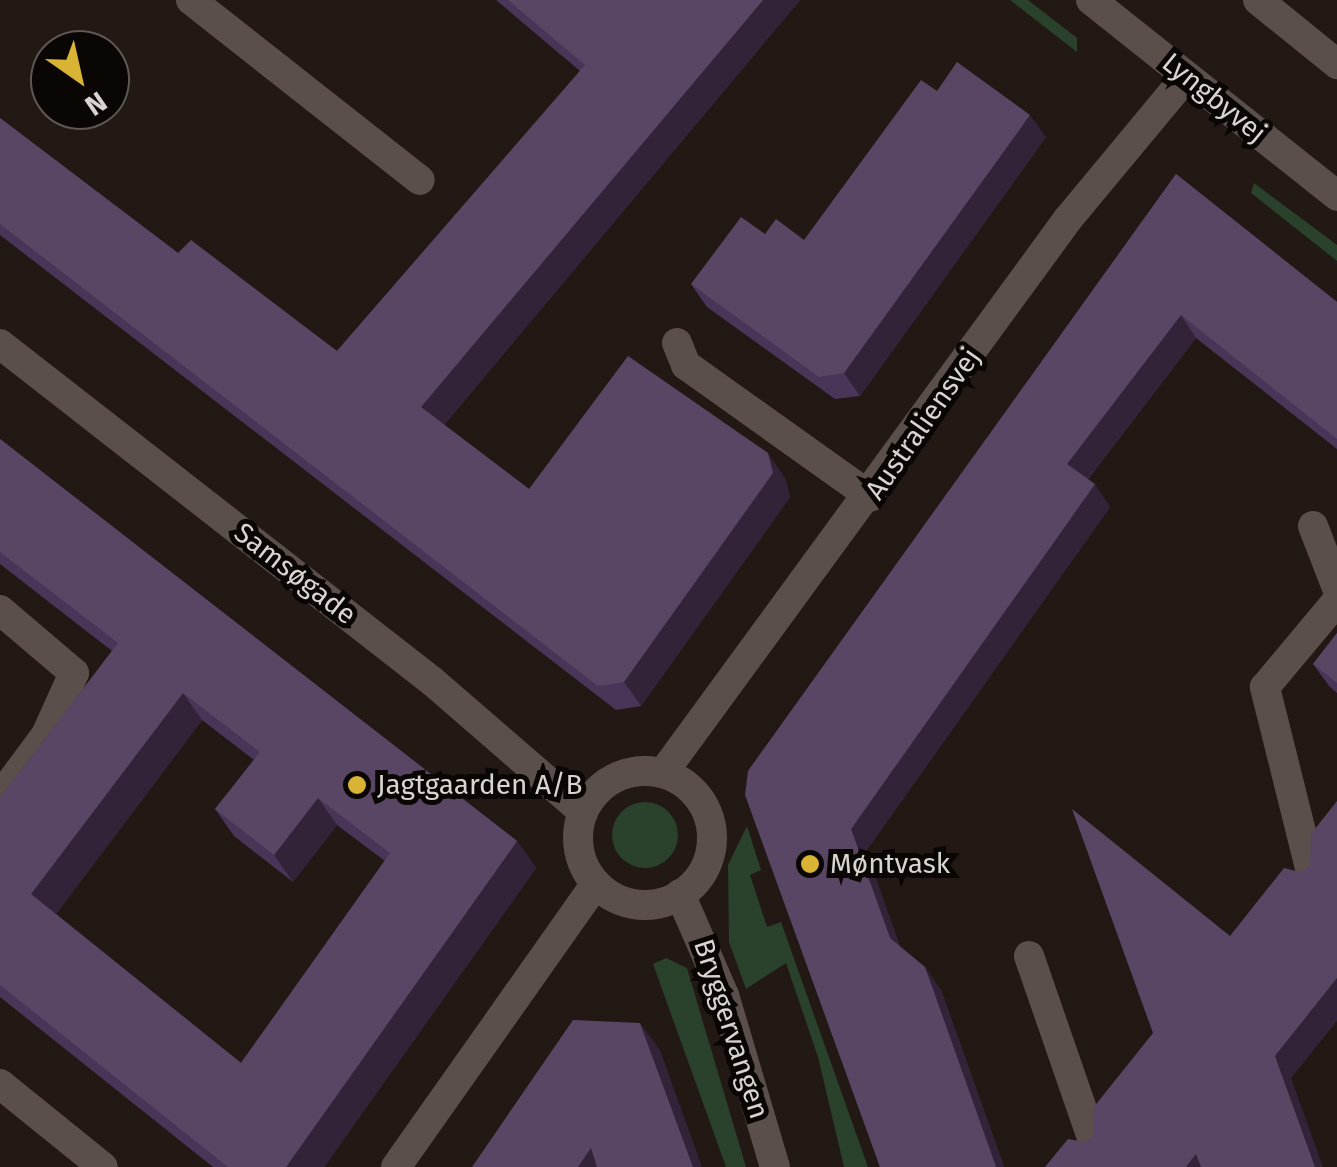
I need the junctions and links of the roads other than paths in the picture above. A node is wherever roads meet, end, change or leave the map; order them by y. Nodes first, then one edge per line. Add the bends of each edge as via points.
1 (191, 0) edge
2 (1091, 0) edge
3 (1258, 0) edge
4 (1337, 64) edge
5 (1186, 77) junction
6 (420, 180) dead end
7 (1337, 196) edge
8 (677, 343) dead end
9 (0, 344) edge
10 (871, 498) junction
11 (1313, 526) dead end
12 (1337, 588) edge
13 (1337, 600) edge
14 (0, 610) edge
15 (663, 773) junction
16 (0, 797) edge
17 (583, 812) junction
18 (1312, 876) edge
19 (596, 884) junction
20 (680, 894) junction
21 (1028, 956) dead end
22 (0, 1084) edge
23 (1095, 1148) edge
24 (103, 1167) edge
25 (396, 1167) edge
26 (776, 1167) edge

1 - 6 street
2 - 5 street, Lyngbyvej
3 - 4 street
5 - 7 street, Lyngbyvej
5 - 10 street, Australiensvej via 1068,220
8 - 10 street via 686,366
9 - 17 street, Samsøgade via 432,681
10 - 15 street, Australiensvej
11 - 12 street
13 - 18 street via 1265,687
14 - 16 street via 74,673 46,736
15 - 17 street via 617,778
15 - 20 street via 688,786 706,808 712,834 708,861
17 - 19 street via 580,855
19 - 20 street via 626,903 650,906
19 - 25 street
20 - 26 street, Bryggervangen via 724,994
21 - 23 street
22 - 24 street

